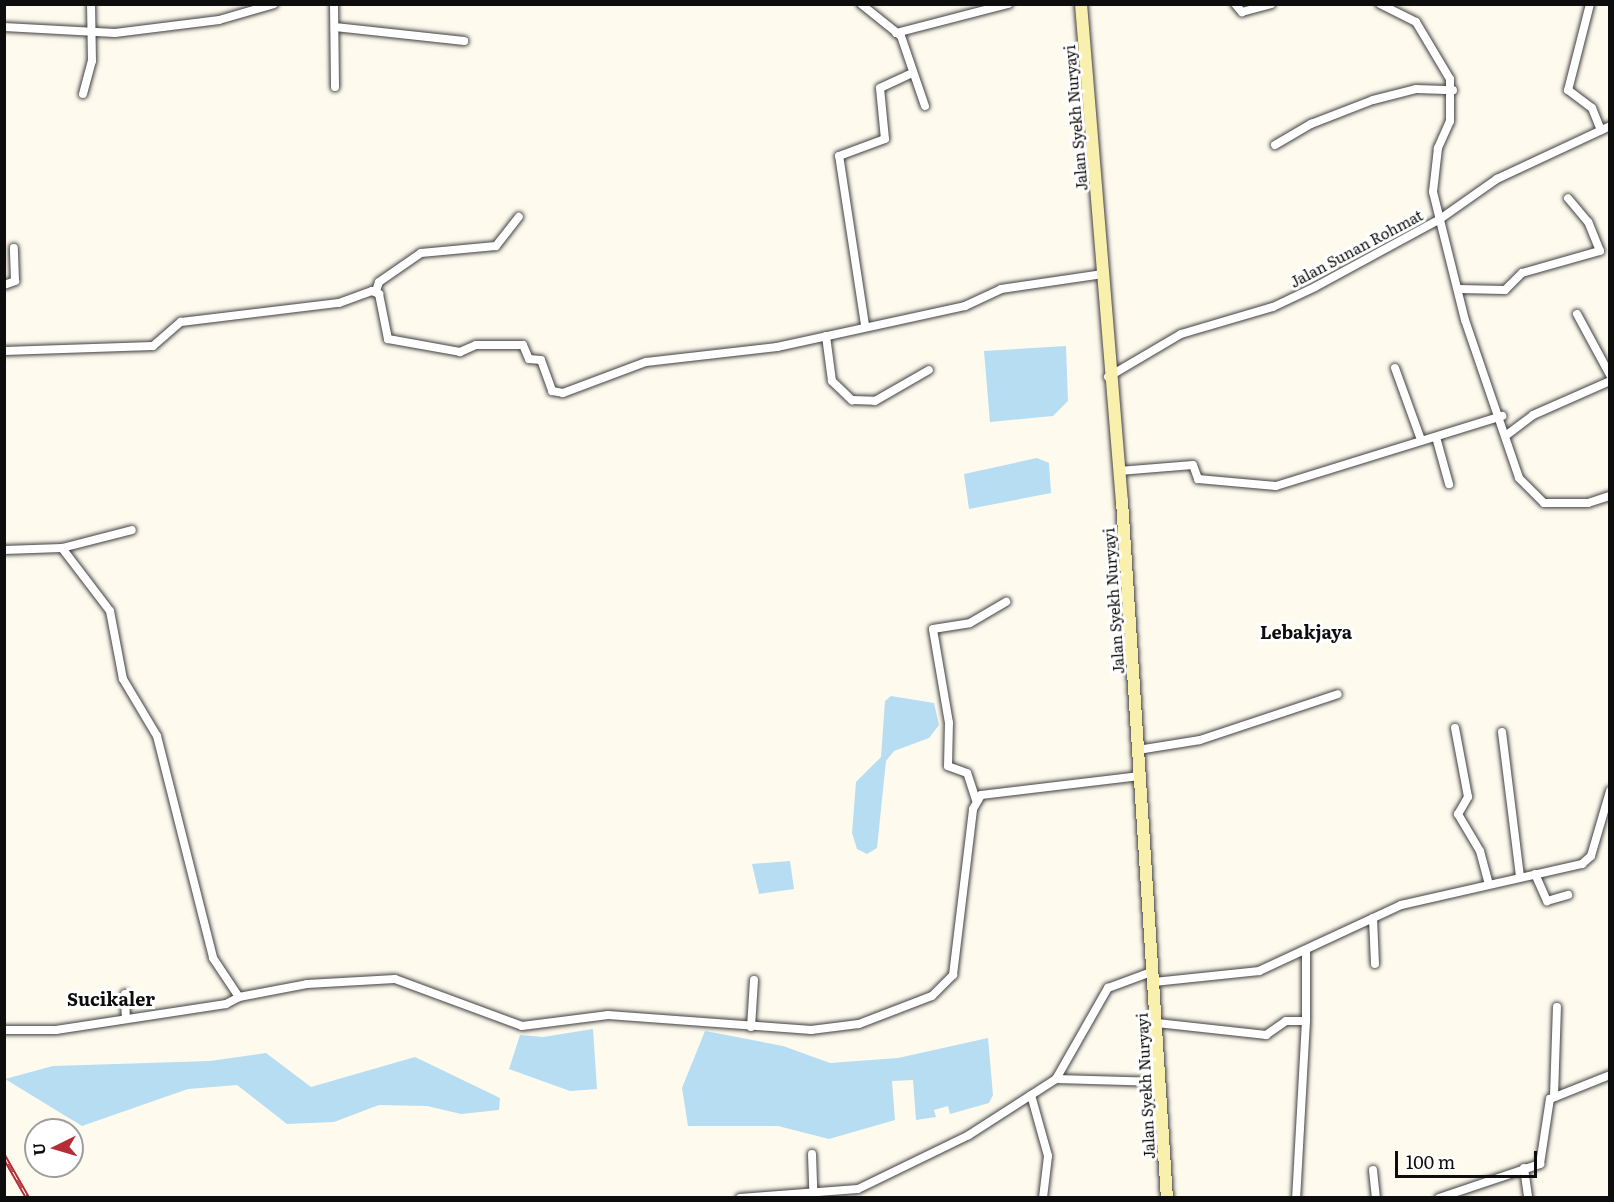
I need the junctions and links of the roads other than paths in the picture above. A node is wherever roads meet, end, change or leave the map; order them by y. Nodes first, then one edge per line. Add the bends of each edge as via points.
1 (91, 4) edge
2 (274, 4) edge
3 (334, 4) edge
4 (861, 4) edge
5 (1008, 4) edge
6 (1081, 4) edge
7 (1235, 4) edge
8 (1271, 4) edge
9 (1380, 4) edge
10 (1590, 4) edge
11 (4, 27) edge
12 (335, 27) junction
13 (93, 32) junction
14 (896, 33) junction
15 (464, 41) dead end
16 (910, 74) junction
17 (335, 87) dead end
18 (1453, 90) junction
19 (83, 94) dead end
20 (925, 106) dead end
21 (1605, 128) edge
22 (1275, 145) dead end
23 (1568, 198) dead end
24 (519, 218) dead end
25 (1440, 219) junction
26 (14, 248) dead end
27 (1103, 274) junction
28 (4, 285) edge
29 (1459, 289) junction
30 (376, 291) junction
31 (1577, 314) dead end
32 (865, 325) junction
33 (826, 336) junction
34 (4, 351) edge
35 (1395, 368) dead end
36 (929, 370) dead end
37 (1610, 375) edge
38 (1107, 377) junction
39 (1610, 381) edge
40 (1502, 416) junction
41 (1508, 434) junction
42 (1436, 437) junction
43 (1421, 440) junction
44 (1119, 471) junction
45 (1449, 484) dead end
46 (1610, 496) edge
47 (132, 530) dead end
48 (62, 548) junction
49 (4, 550) edge
50 (1006, 602) dead end
51 (1338, 694) dead end
52 (1455, 728) dead end
53 (1502, 732) dead end
54 (1138, 750) junction
55 (1140, 776) junction
56 (1610, 791) edge
57 (976, 800) junction
58 (1535, 874) junction
59 (1520, 878) junction
60 (1489, 884) junction
61 (1568, 895) dead end
62 (1373, 918) junction
63 (1306, 952) junction
64 (1375, 964) dead end
65 (1154, 977) junction
66 (754, 980) dead end
67 (125, 994) dead end
68 (239, 997) junction
69 (1557, 1007) dead end
70 (126, 1018) junction
71 (1306, 1021) junction
72 (1157, 1023) junction
73 (751, 1027) junction
74 (4, 1030) edge
75 (1610, 1075) edge
76 (1056, 1079) junction
77 (1161, 1082) junction
78 (1031, 1095) junction
79 (1554, 1096) junction
80 (812, 1154) dead end
81 (1524, 1168) junction
82 (1373, 1170) dead end
83 (813, 1192) junction
84 (740, 1197) edge
85 (1043, 1197) edge
86 (1167, 1197) edge
87 (1296, 1197) edge
88 (1376, 1197) edge
89 (1444, 1197) edge
90 (1528, 1197) edge

1 - 13 street
2 - 13 street via 219,20
3 - 12 street
4 - 14 street
5 - 14 street
6 - 27 main road, Jalan Syekh Nuryayi
7 - 8 street via 1242,12
9 - 18 street via 1416,22
10 - 21 street via 1568,90 1592,108
11 - 13 street
12 - 15 street
12 - 17 street
13 - 19 street
14 - 16 street
16 - 20 street
16 - 32 street via 880,88 885,139 839,159
18 - 22 street via 1416,89 1373,100 1311,124
18 - 25 street via 1433,173
21 - 25 street, Jalan Sunan Rohmat via 1497,178
23 - 29 street via 1588,222 1600,251 1522,273 1505,290
24 - 30 street via 496,246 421,253 379,282
25 - 29 street
25 - 38 street, Jalan Sunan Rohmat via 1315,287 1272,307 1181,334
26 - 28 street via 15,281
27 - 32 street via 1001,289 965,306
27 - 38 main road, Jalan Syekh Nuryayi
29 - 40 street
30 - 33 street via 388,339 460,352 477,345 523,345 529,359 541,360 556,393 646,362
30 - 34 street via 339,303 181,322 153,346
31 - 37 street
32 - 33 street
33 - 36 street via 832,381 852,400 875,400
35 - 43 street
38 - 44 main road, Jalan Syekh Nuryayi
39 - 41 street via 1533,415
40 - 41 street
40 - 42 street
41 - 46 street via 1519,478 1534,499 1565,505
42 - 43 street
42 - 45 street
43 - 44 street via 1276,486 1198,479 1193,465
44 - 54 main road, Jalan Syekh Nuryayi
47 - 48 street
48 - 49 street
48 - 68 street via 114,621 123,679 150,717 176,800 210,951 222,979
50 - 57 street via 970,623 933,629 949,723 948,766 967,772
51 - 54 street via 1200,740
52 - 60 street via 1468,797 1458,814 1480,851
53 - 59 street
54 - 55 main road, Jalan Syekh Nuryayi
55 - 57 street via 990,790
55 - 65 main road, Jalan Syekh Nuryayi
56 - 58 street via 1586,862
57 - 73 street via 956,964 939,992 859,1024 811,1030
58 - 59 street
58 - 61 street via 1547,901
59 - 60 street
60 - 62 street via 1408,903
62 - 63 street
62 - 64 street
63 - 65 street via 1253,973
63 - 71 street
65 - 72 main road, Jalan Syekh Nuryayi
65 - 76 street via 1108,988
66 - 73 street
67 - 70 street
68 - 70 street via 226,1004
68 - 73 street via 307,984 395,979 522,1026 608,1015
69 - 79 street
70 - 74 street via 56,1030
71 - 72 street via 1286,1021 1266,1035
71 - 87 street
72 - 77 main road, Jalan Syekh Nuryayi
75 - 79 street
76 - 77 street
76 - 78 street
77 - 86 main road, Jalan Syekh Nuryayi
78 - 83 street via 969,1135 869,1186
78 - 85 street via 1048,1156
79 - 81 street via 1547,1111 1545,1159
80 - 83 street
81 - 89 street
81 - 90 street
82 - 88 street
83 - 84 street

